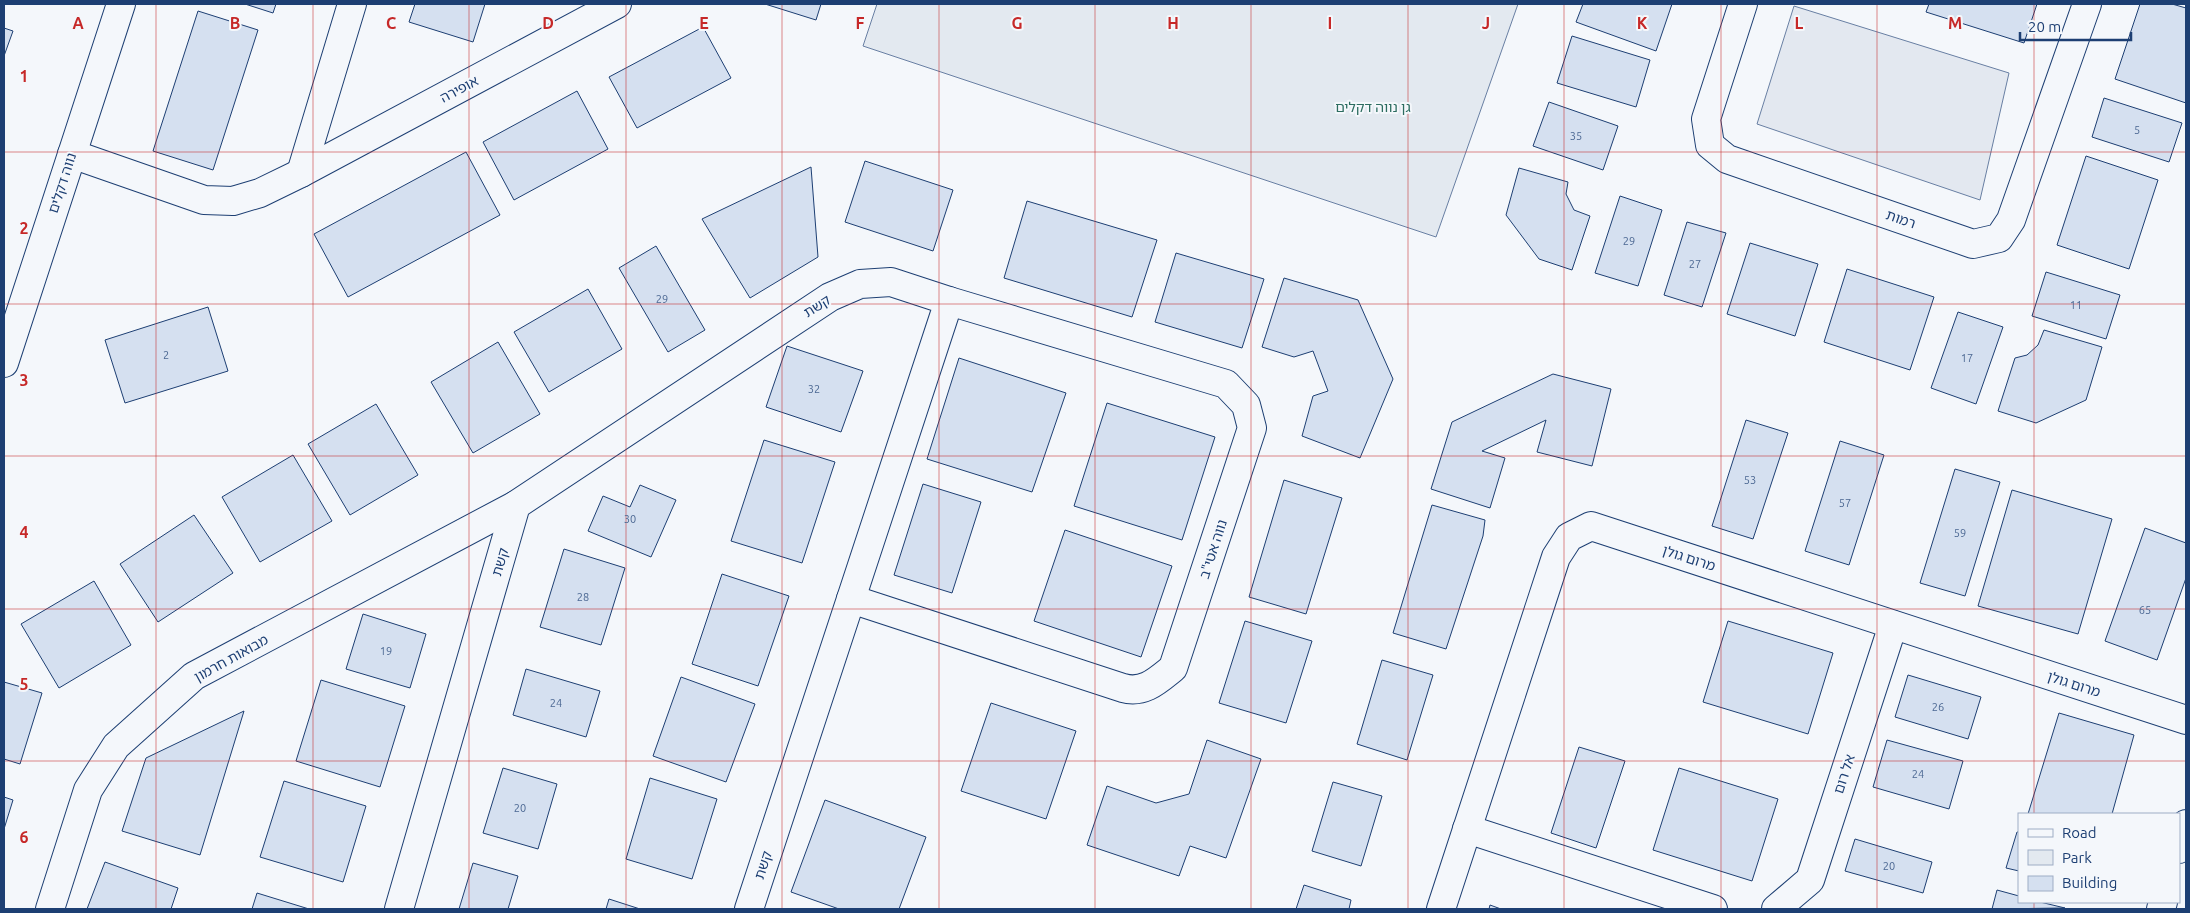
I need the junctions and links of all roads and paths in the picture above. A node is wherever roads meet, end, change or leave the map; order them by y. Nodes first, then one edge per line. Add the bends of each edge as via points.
1 (120, 4) edge
2 (352, 4) edge
3 (617, 4) edge
4 (1743, 4) edge
5 (2087, 4) edge
6 (72, 154) junction
7 (302, 174) junction
8 (949, 301) junction
9 (4, 363) edge
10 (516, 506) junction
11 (851, 599) junction
12 (1893, 625) junction
13 (2186, 720) edge
14 (2186, 824) edge
15 (1467, 829) junction
16 (2180, 845) edge
17 (50, 909) edge
18 (399, 909) edge
19 (749, 909) edge
20 (1441, 909) edge
21 (1713, 909) edge
22 (1776, 909) edge

1 - 6 street, נווה דקלים
2 - 7 street
3 - 7 street, אופירה
4 - 5 street, רמות via 1706,119 1710,145 1727,159 1973,244 1999,238 2012,220
6 - 7 street, אופירה via 204,200 233,201
6 - 9 street, נווה דקלים
8 - 10 street, קשת via 891,282 860,284 830,297
8 - 11 street, קשת
8 - 11 street, נווה אטי"ב via 1226,384 1246,404 1252,428 1246,447 1173,668 1152,686 1123,688
10 - 17 street, מבואות חרמון via 194,676 116,746 88,790
10 - 18 street, קשת
11 - 19 street, קשת
12 - 13 street, מרום גולן
12 - 15 street, מרום גולן via 1591,526 1569,537 1556,557
12 - 22 street, אל רום via 1810,880
14 - 16 street
15 - 20 street, מרום גולן
15 - 21 street

